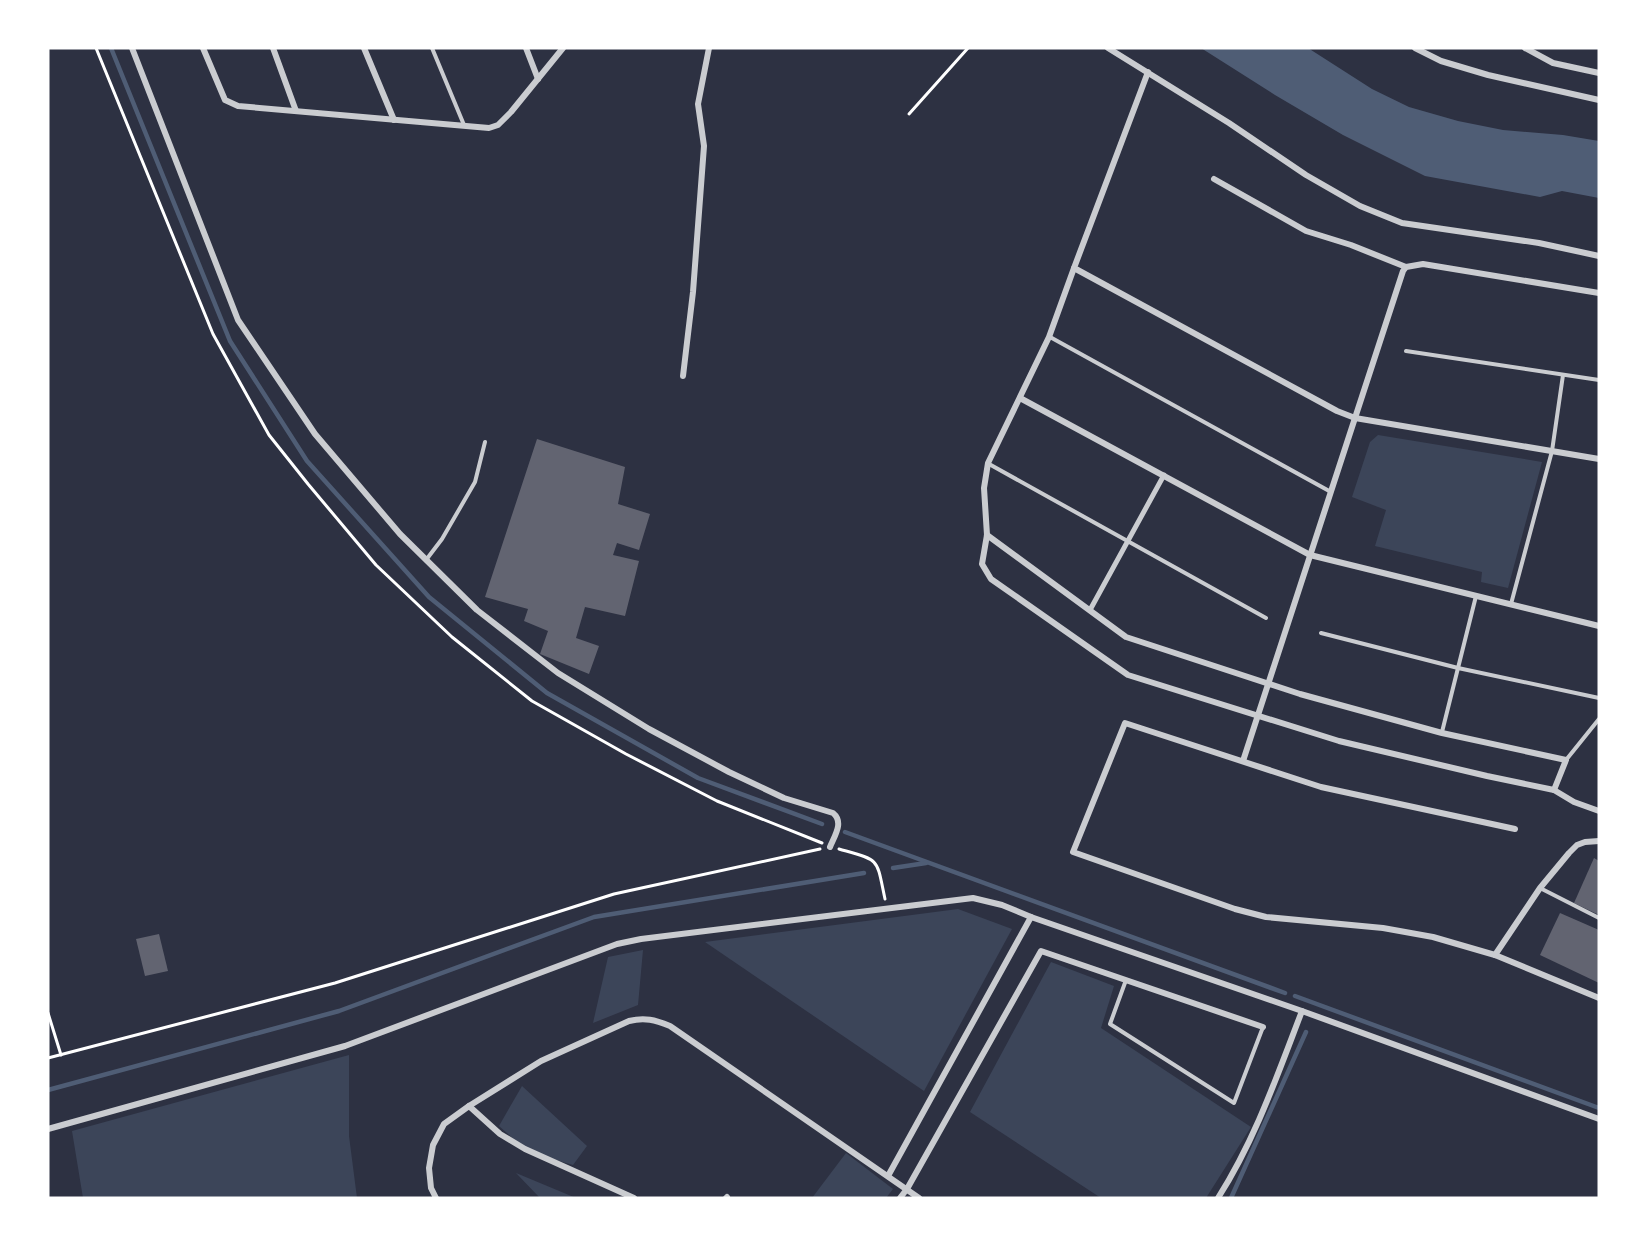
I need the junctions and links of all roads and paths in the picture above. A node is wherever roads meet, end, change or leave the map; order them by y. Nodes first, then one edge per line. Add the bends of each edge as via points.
1 (96, 48) edge
2 (132, 48) edge
3 (203, 48) edge
4 (273, 48) edge
5 (364, 48) edge
6 (432, 48) edge
7 (526, 48) edge
8 (563, 48) edge
9 (709, 48) edge
10 (968, 48) edge
11 (1108, 48) edge
12 (1415, 48) edge
13 (1525, 48) edge
14 (1148, 72) junction
15 (1599, 73) edge
16 (538, 79) junction
17 (1599, 100) edge
18 (296, 111) junction
19 (909, 114) dead end
20 (394, 120) junction
21 (465, 127) junction
22 (1214, 179) dead end
23 (1599, 256) edge
24 (1406, 267) junction
25 (1074, 268) junction
26 (1599, 293) edge
27 (1049, 337) junction
28 (1406, 351) dead end
29 (1563, 375) junction
30 (683, 376) dead end
31 (1599, 380) edge
32 (1020, 398) junction
33 (1355, 418) junction
34 (485, 442) dead end
35 (1552, 451) junction
36 (1599, 459) edge
37 (988, 464) junction
38 (1164, 475) junction
39 (1331, 492) junction
40 (987, 535) junction
41 (1128, 540) junction
42 (1310, 555) junction
43 (426, 560) junction
44 (1476, 596) junction
45 (1511, 605) junction
46 (1090, 610) junction
47 (1266, 618) dead end
48 (1599, 626) edge
49 (1321, 633) dead end
50 (1458, 668) junction
51 (1268, 684) junction
52 (1599, 698) edge
53 (1258, 716) junction
54 (1599, 718) edge
55 (1442, 733) junction
56 (1566, 760) junction
57 (1243, 762) junction
58 (1554, 790) junction
59 (1599, 811) edge
60 (1515, 829) dead end
61 (1599, 842) edge
62 (830, 847) junction
63 (1540, 888) junction
64 (886, 908) junction
65 (1031, 917) junction
66 (1599, 918) edge
67 (1495, 955) junction
68 (1126, 980) junction
69 (1599, 998) edge
70 (1302, 1011) junction
71 (48, 1013) edge
72 (1263, 1027) joint
73 (61, 1055) junction
74 (48, 1058) edge
75 (469, 1106) junction
76 (1599, 1119) edge
77 (48, 1129) edge
78 (888, 1176) junction
79 (907, 1189) junction
80 (436, 1198) edge
81 (634, 1198) edge
82 (900, 1198) edge
83 (919, 1198) edge
84 (1218, 1198) edge

1 - 62 path via 213,334 269,435 376,565 452,637 532,701 717,801
2 - 43 street via 238,320 315,434
3 - 18 street via 225,100 238,106
4 - 18 street
5 - 20 street
6 - 21 lane
7 - 16 street
8 - 16 street
9 - 30 street via 698,104 704,146
10 - 19 path
11 - 14 street
12 - 17 street via 1441,61 1488,75
13 - 15 street via 1553,63
14 - 23 street via 1360,206 1402,223
14 - 25 street
16 - 21 street via 498,125
18 - 20 street
20 - 21 street
22 - 24 street via 1306,231 1351,244
24 - 26 street via 1423,264
24 - 33 street
25 - 27 street
25 - 33 street
27 - 32 street
27 - 39 lane
28 - 29 lane
29 - 31 lane
29 - 35 lane
32 - 37 street
32 - 38 street
33 - 35 street
33 - 39 street
34 - 43 lane via 475,482
35 - 36 street
35 - 45 lane
37 - 40 street via 984,488
37 - 41 lane
38 - 41 street
38 - 42 street
39 - 42 street
40 - 46 street
40 - 53 street via 982,564 991,579 1112,666 1128,675
41 - 46 street
41 - 47 lane
42 - 44 street
42 - 51 street
43 - 62 street via 477,610 558,673 729,772 784,798 833,813 839,823
44 - 45 street
44 - 50 lane
45 - 48 street
46 - 51 street via 1126,637
49 - 50 lane
50 - 52 lane
50 - 55 lane
51 - 53 street
51 - 55 street
53 - 57 street
53 - 58 street via 1339,741
54 - 56 lane
55 - 56 street
56 - 58 street
57 - 60 street via 1321,787
57 - 67 street via 1125,723 1073,852 1266,918 1383,928
58 - 59 street
61 - 63 street via 1577,845
62 - 64 path via 877,863
62 - 73 path via 614,894 335,983
63 - 66 lane
63 - 67 street
64 - 65 street via 973,898
64 - 77 street via 617,944 345,1046
65 - 70 street
65 - 78 street
67 - 69 street
68 - 72 street
68 - 72 lane via 1110,1024 1234,1103
68 - 79 street via 1041,951
70 - 76 street
70 - 84 street via 1259,1123
71 - 73 path
73 - 74 path
75 - 78 street via 541,1061 629,1022 641,1018 656,1020
75 - 80 street via 444,1124 433,1145 429,1168
75 - 81 street via 500,1134 525,1149
78 - 79 street
79 - 82 street
79 - 83 street

